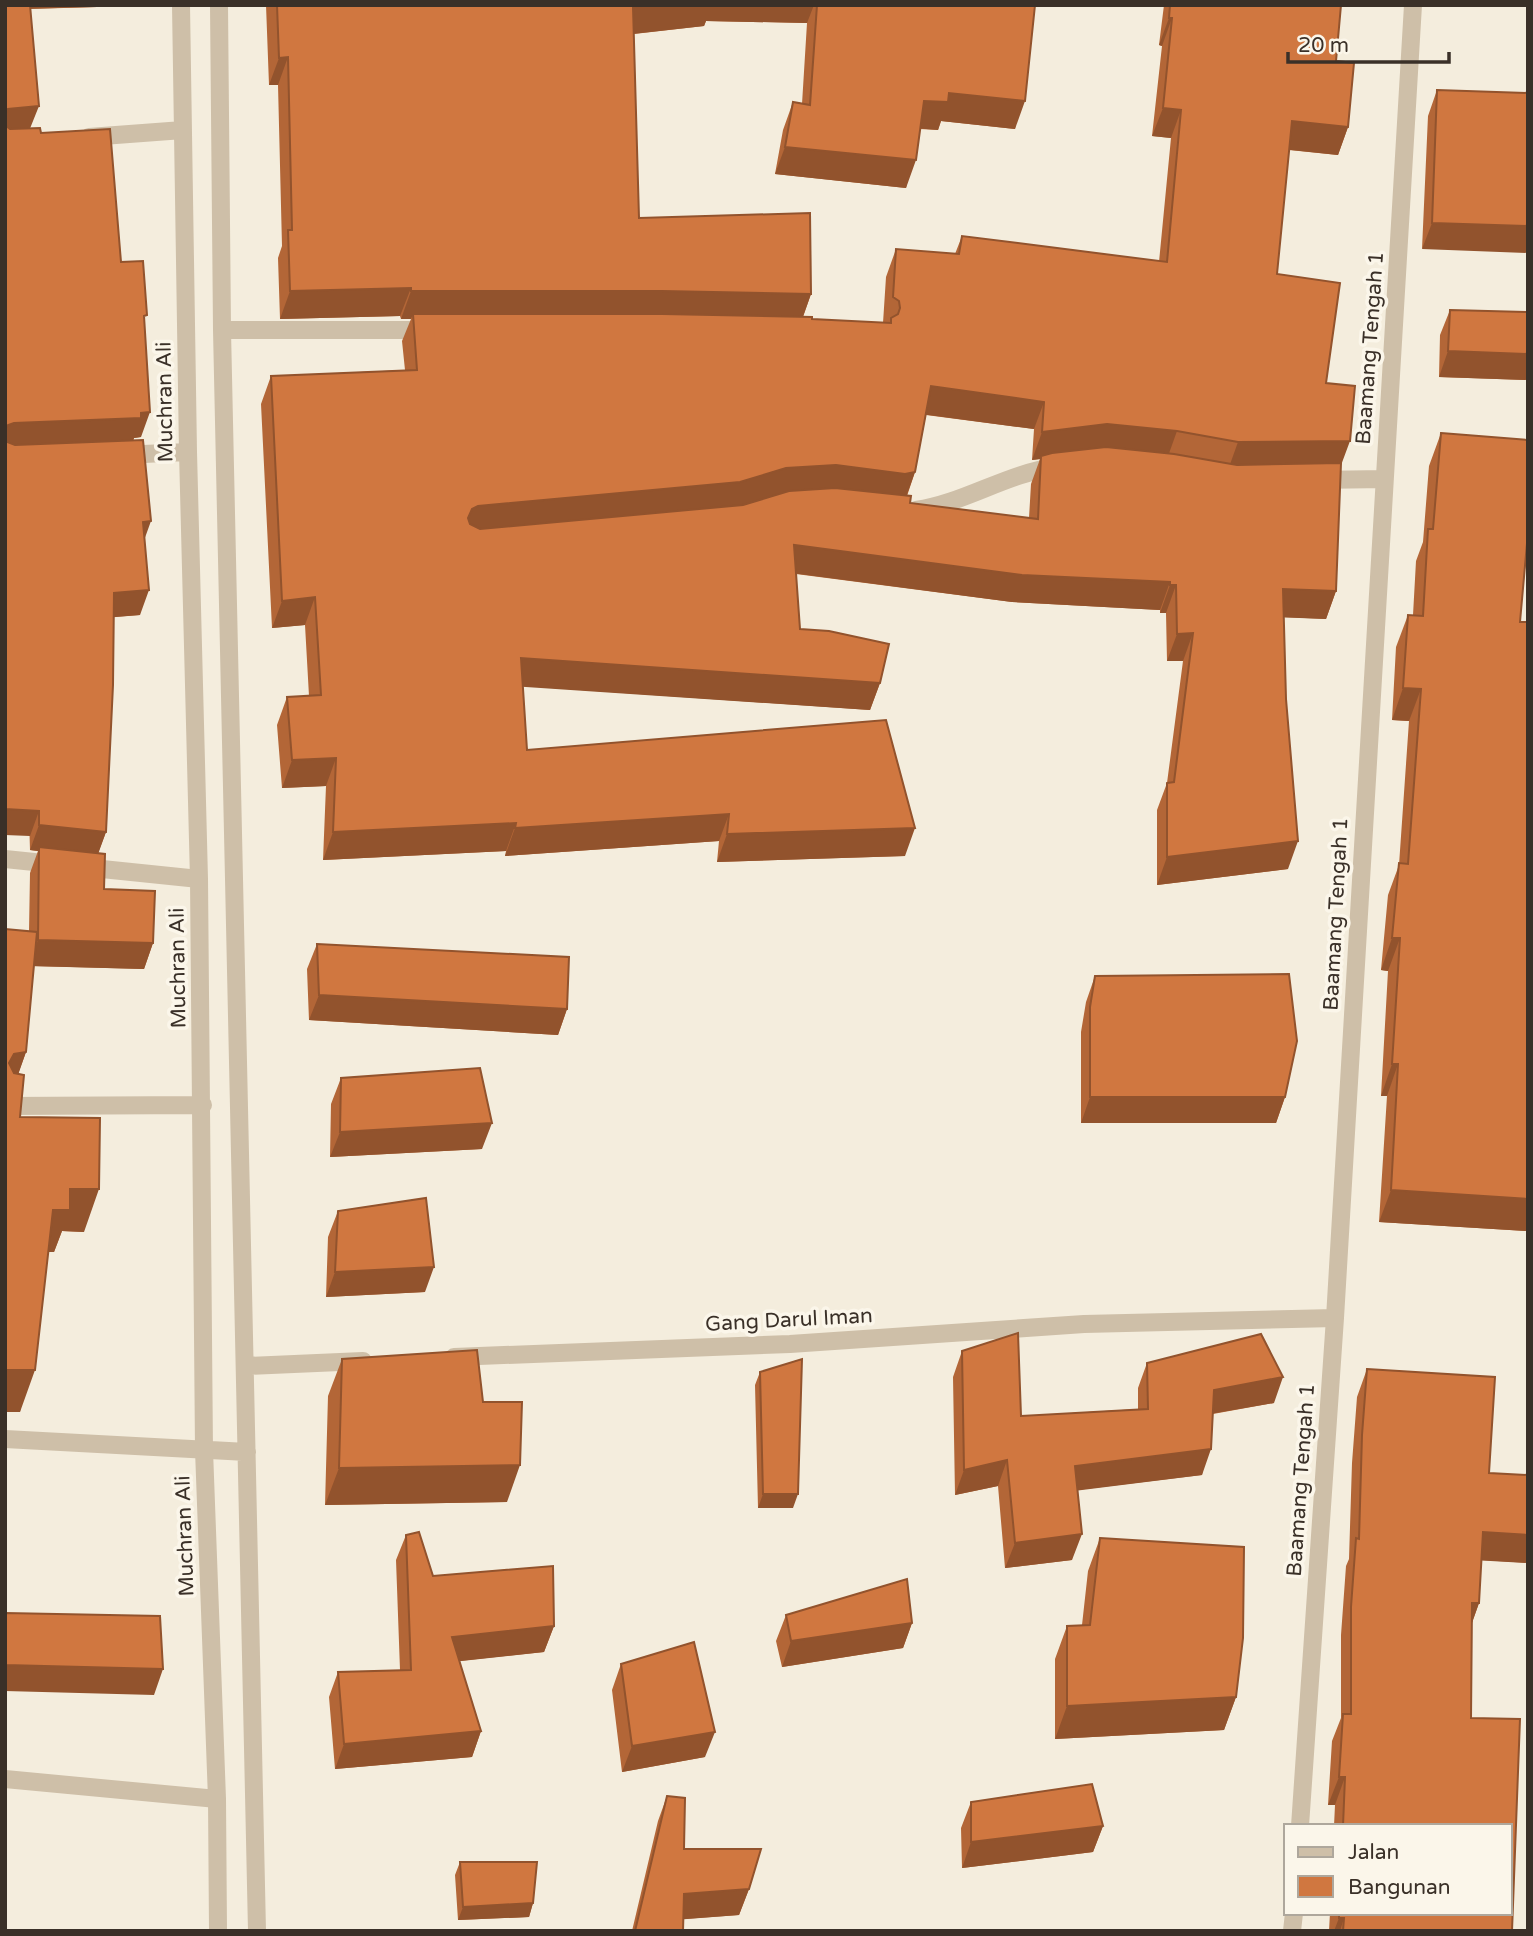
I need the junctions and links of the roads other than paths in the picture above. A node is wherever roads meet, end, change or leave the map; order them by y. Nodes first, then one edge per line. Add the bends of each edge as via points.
1 (181, 5) edge
2 (219, 5) edge
3 (1413, 5) edge
4 (184, 130) junction
5 (74, 138) edge
6 (222, 330) junction
7 (444, 330) edge
8 (188, 452) junction
9 (110, 455) edge
10 (1073, 466) edge
11 (1384, 479) junction
12 (1305, 480) edge
13 (895, 513) edge
14 (5, 859) edge
15 (200, 879) junction
16 (203, 1105) junction
17 (5, 1106) edge
18 (1335, 1318) junction
19 (441, 1358) edge
20 (385, 1360) edge
21 (246, 1366) junction
22 (5, 1439) edge
23 (204, 1450) junction
24 (247, 1452) junction
25 (5, 1780) edge
26 (217, 1799) junction
27 (1300, 1824) edge
28 (218, 1931) edge
29 (257, 1931) edge

1 - 4 street, Muchran Ali
2 - 6 street
3 - 11 street, Baamang Tengah 1
4 - 5 street
4 - 8 street, Muchran Ali
6 - 7 street
6 - 21 street
8 - 9 street
8 - 15 street, Muchran Ali
10 - 13 street via 1040,469 936,507
11 - 12 street
11 - 18 street, Baamang Tengah 1
14 - 15 street
15 - 16 street, Muchran Ali
16 - 17 street
16 - 23 street, Muchran Ali
18 - 19 street, Gang Darul Iman via 1084,1324 790,1344
18 - 27 street, Baamang Tengah 1
20 - 21 street
21 - 24 street
22 - 23 street
23 - 24 street
23 - 26 street, Muchran Ali
24 - 29 street
25 - 26 street
26 - 28 street, Muchran Ali

